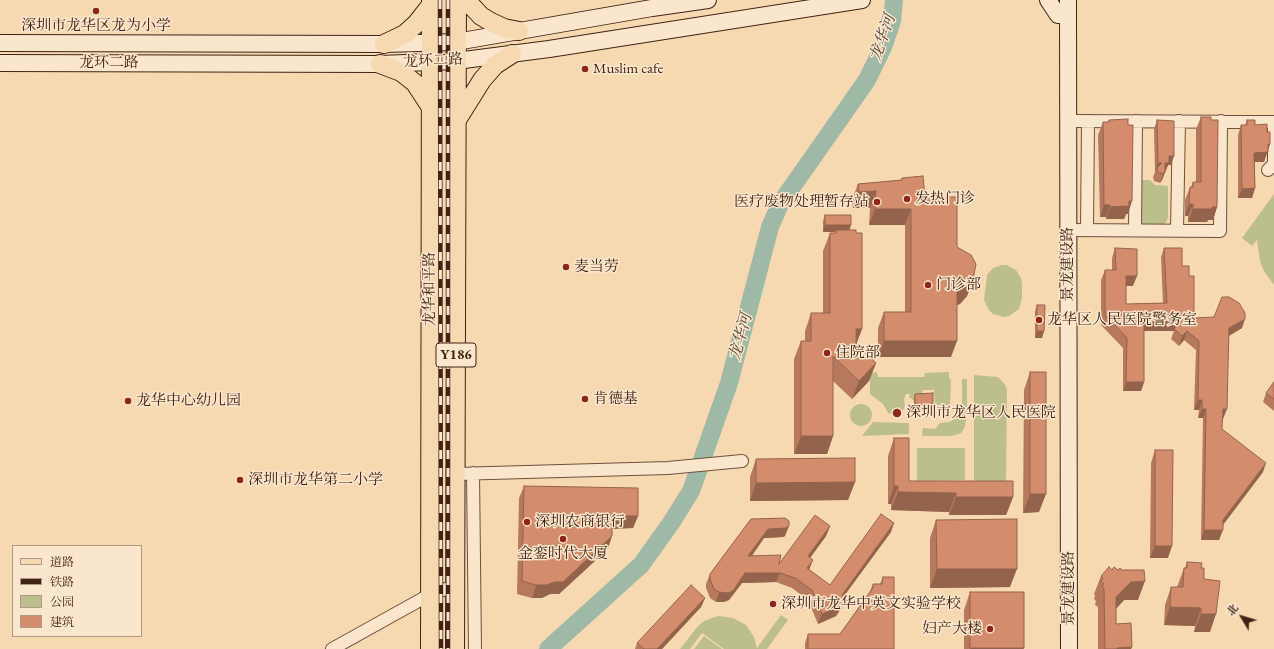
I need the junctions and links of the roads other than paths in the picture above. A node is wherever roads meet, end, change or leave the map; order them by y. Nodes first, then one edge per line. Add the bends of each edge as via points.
1 (456, 0) edge
2 (466, 0) edge
3 (708, 0) edge
4 (1048, 0) edge
5 (857, 1) edge
6 (431, 3) edge
7 (1065, 6) edge
8 (519, 31) junction
9 (456, 42) junction
10 (0, 43) edge
11 (431, 43) junction
12 (384, 44) junction
13 (512, 54) junction
14 (456, 61) junction
15 (430, 62) junction
16 (0, 63) edge
17 (380, 64) junction
18 (430, 106) junction
19 (456, 120) junction
20 (1068, 121) junction
21 (1088, 121) junction
22 (1136, 121) junction
23 (1179, 121) junction
24 (1221, 121) junction
25 (1274, 123) edge
26 (1268, 170) dead end
27 (1068, 230) junction
28 (1087, 230) junction
29 (1135, 230) junction
30 (1177, 230) junction
31 (736, 461) dead end
32 (473, 473) junction
33 (455, 474) junction
34 (455, 586) junction
35 (431, 594) junction
36 (332, 649) edge
37 (430, 649) edge
38 (455, 649) edge
39 (475, 649) edge
40 (1058, 649) edge
41 (1069, 649) edge

1 - 9 main road, 龙华和平路 / Y186
2 - 8 main road via 481,16 491,22
3 - 8 main road, 龙环二路
4 - 7 main road
5 - 13 main road, 龙环二路
6 - 11 main road, 龙华和平路 / Y186
6 - 12 main road via 416,24 405,34
7 - 20 main road, 景龙建设路
7 - 40 main road, 景龙建设路
8 - 9 main road, 龙环二路
9 - 11 main road, 龙环二路
9 - 14 main road, 龙华和平路 / Y186
10 - 12 main road, 龙环二路
11 - 12 main road, 龙环二路
11 - 15 main road, 龙华和平路 / Y186
13 - 14 main road, 龙环二路
13 - 19 main road via 495,66 482,80
14 - 15 main road, 龙环二路
14 - 19 main road, 龙华和平路 / Y186
15 - 17 main road, 龙环二路
15 - 18 main road, 龙华和平路 / Y186
16 - 17 main road, 龙环二路
17 - 18 main road via 401,72 424,95
18 - 35 main road, 龙华和平路 / Y186
19 - 33 main road, 龙华和平路 / Y186
20 - 21 street
20 - 27 main road, 景龙建设路
21 - 22 street
21 - 28 street
22 - 23 street
22 - 29 street
23 - 24 street
23 - 30 street
24 - 25 street
24 - 30 street via 1220,231
25 - 26 street via 1274,164
27 - 28 street
27 - 41 main road, 景龙建设路
28 - 29 street
29 - 30 street
31 - 32 street via 668,468
32 - 33 street
32 - 39 street
33 - 34 main road, 龙华和平路 / Y186
34 - 35 street
34 - 38 main road, 龙华和平路 / Y186
35 - 36 street
35 - 37 main road, 龙华和平路 / Y186

